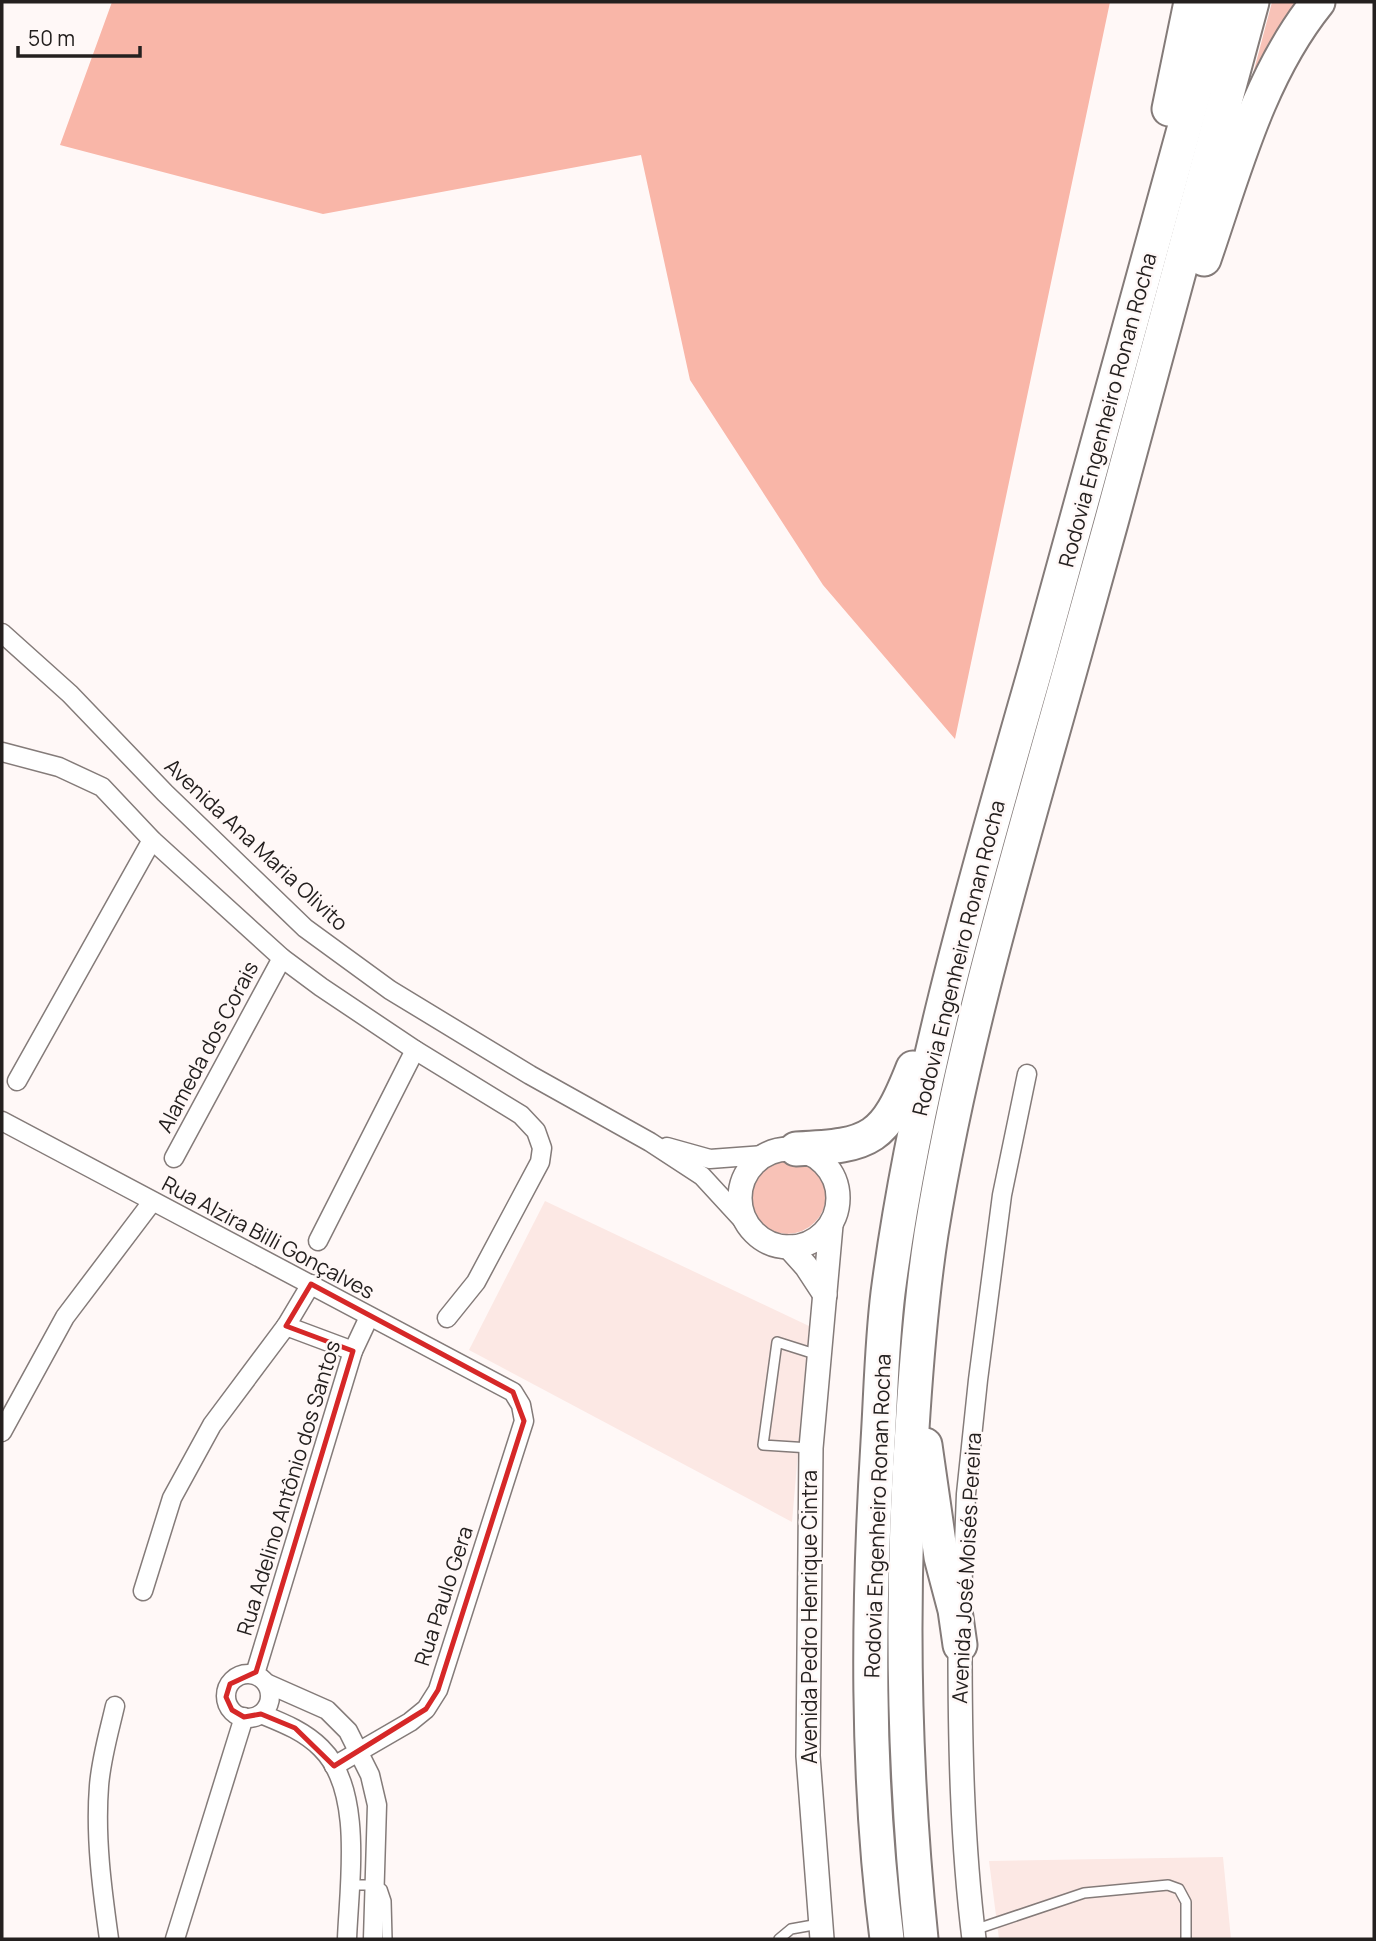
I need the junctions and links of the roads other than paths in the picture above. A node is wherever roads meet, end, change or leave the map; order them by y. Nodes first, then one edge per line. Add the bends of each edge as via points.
1 (1191, 2) edge
2 (1219, 2) edge
3 (1252, 2) edge
4 (1318, 2) edge
5 (1119, 372) junction
6 (1104, 549) junction
7 (2, 633) edge
8 (2, 752) edge
9 (152, 840) junction
10 (282, 958) junction
11 (956, 958) junction
12 (415, 1050) junction
13 (1027, 1074) dead end
14 (18, 1081) dead end
15 (2, 1121) edge
16 (650, 1142) junction
17 (796, 1149) junction
18 (764, 1155) junction
19 (174, 1157) dead end
20 (152, 1202) junction
21 (831, 1225) junction
22 (748, 1226) junction
23 (318, 1241) dead end
24 (789, 1247) junction
25 (311, 1284) junction
26 (825, 1295) junction
27 (369, 1317) junction
28 (447, 1318) dead end
29 (286, 1326) junction
30 (919, 1338) junction
31 (352, 1351) junction
32 (820, 1355) junction
33 (513, 1392) joint
34 (2, 1432) edge
35 (811, 1448) junction
36 (143, 1591) dead end
37 (960, 1645) junction
38 (261, 1678) junction
39 (115, 1706) dead end
40 (253, 1716) junction
41 (360, 1752) junction
42 (334, 1766) junction
43 (349, 1885) junction
44 (374, 1885) junction
45 (821, 1931) edge
46 (974, 1935) edge
47 (109, 1939) edge
48 (175, 1939) edge
49 (347, 1939) edge
50 (373, 1939) edge
51 (387, 1939) edge
52 (779, 1939) edge
53 (887, 1939) edge
54 (921, 1939) edge
55 (1186, 1939) edge

1 - 5 highway
2 - 5 highway, Rodovia Engenheiro Ronan Rocha
3 - 6 highway, Rodovia Engenheiro Ronan Rocha
4 - 6 highway via 1267,87 1241,150
5 - 11 highway, Rodovia Engenheiro Ronan Rocha
6 - 30 highway, Rodovia Engenheiro Ronan Rocha via 987,966 947,1146
7 - 16 street, Avenida Ana Maria Olivito via 71,694 165,793 305,928 390,990
8 - 9 street via 59,767 102,787
9 - 10 street
9 - 14 street
10 - 12 street
10 - 19 street, Alameda dos Corais
11 - 17 highway via 891,1116 873,1134 849,1145
11 - 53 highway, Rodovia Engenheiro Ronan Rocha via 915,1131 887,1296 873,1525 871,1663 873,1775
12 - 23 street
12 - 28 street via 520,1115 536,1131 542,1147 540,1162 476,1282
13 - 37 street, Avenida José Moisés Pereira via 1002,1195 980,1367 966,1494
15 - 20 street, Rua Alzira Billi Gonçalves
16 - 18 street, Avenida Ana Maria Olivito via 710,1159
16 - 22 street, Avenida Ana Maria Olivito via 702,1176
17 - 18 street
17 - 21 street via 812,1154 834,1177 837,1210
18 - 22 street via 751,1165 739,1195
20 - 25 street, Rua Alzira Billi Gonçalves
20 - 34 street via 65,1317
21 - 24 street via 819,1237
21 - 26 street, Avenida Pedro Henrique Cintra
22 - 24 street via 773,1245
24 - 26 street
25 - 27 street, Rua Alzira Billi Gonçalves
25 - 29 street
26 - 32 street, Avenida Pedro Henrique Cintra
27 - 31 street, Rua Adelino Antônio dos Santos
27 - 33 street, Rua Alzira Billi Gonçalves
29 - 31 street
29 - 36 street via 212,1424 172,1498
30 - 37 highway via 928,1472
30 - 54 highway, Rodovia Engenheiro Ronan Rocha via 906,1510 905,1672 908,1794
31 - 38 street, Rua Adelino Antônio dos Santos
32 - 35 street, Avenida Pedro Henrique Cintra
32 - 35 lane via 777,1342 763,1445
33 - 41 street, Rua Paulo Gera via 524,1421 438,1690 410,1722
35 - 45 street, Avenida Pedro Henrique Cintra via 808,1756
37 - 46 street, Avenida José Moisés Pereira via 960,1736
38 - 40 street via 270,1689 270,1703
38 - 40 street via 248,1673 234,1678 227,1690 232,1710
38 - 41 street via 327,1710 348,1731
39 - 47 street via 99,1787 99,1848
40 - 42 street via 295,1728 323,1749
40 - 48 street
41 - 42 street, Rua Paulo Gera
41 - 44 street via 377,1805
42 - 43 street via 351,1822
43 - 44 lane
43 - 49 street
44 - 50 street
44 - 51 lane via 385,1893
45 - 52 lane via 791,1929
46 - 55 lane via 1084,1893 1168,1885 1179,1889 1186,1902

